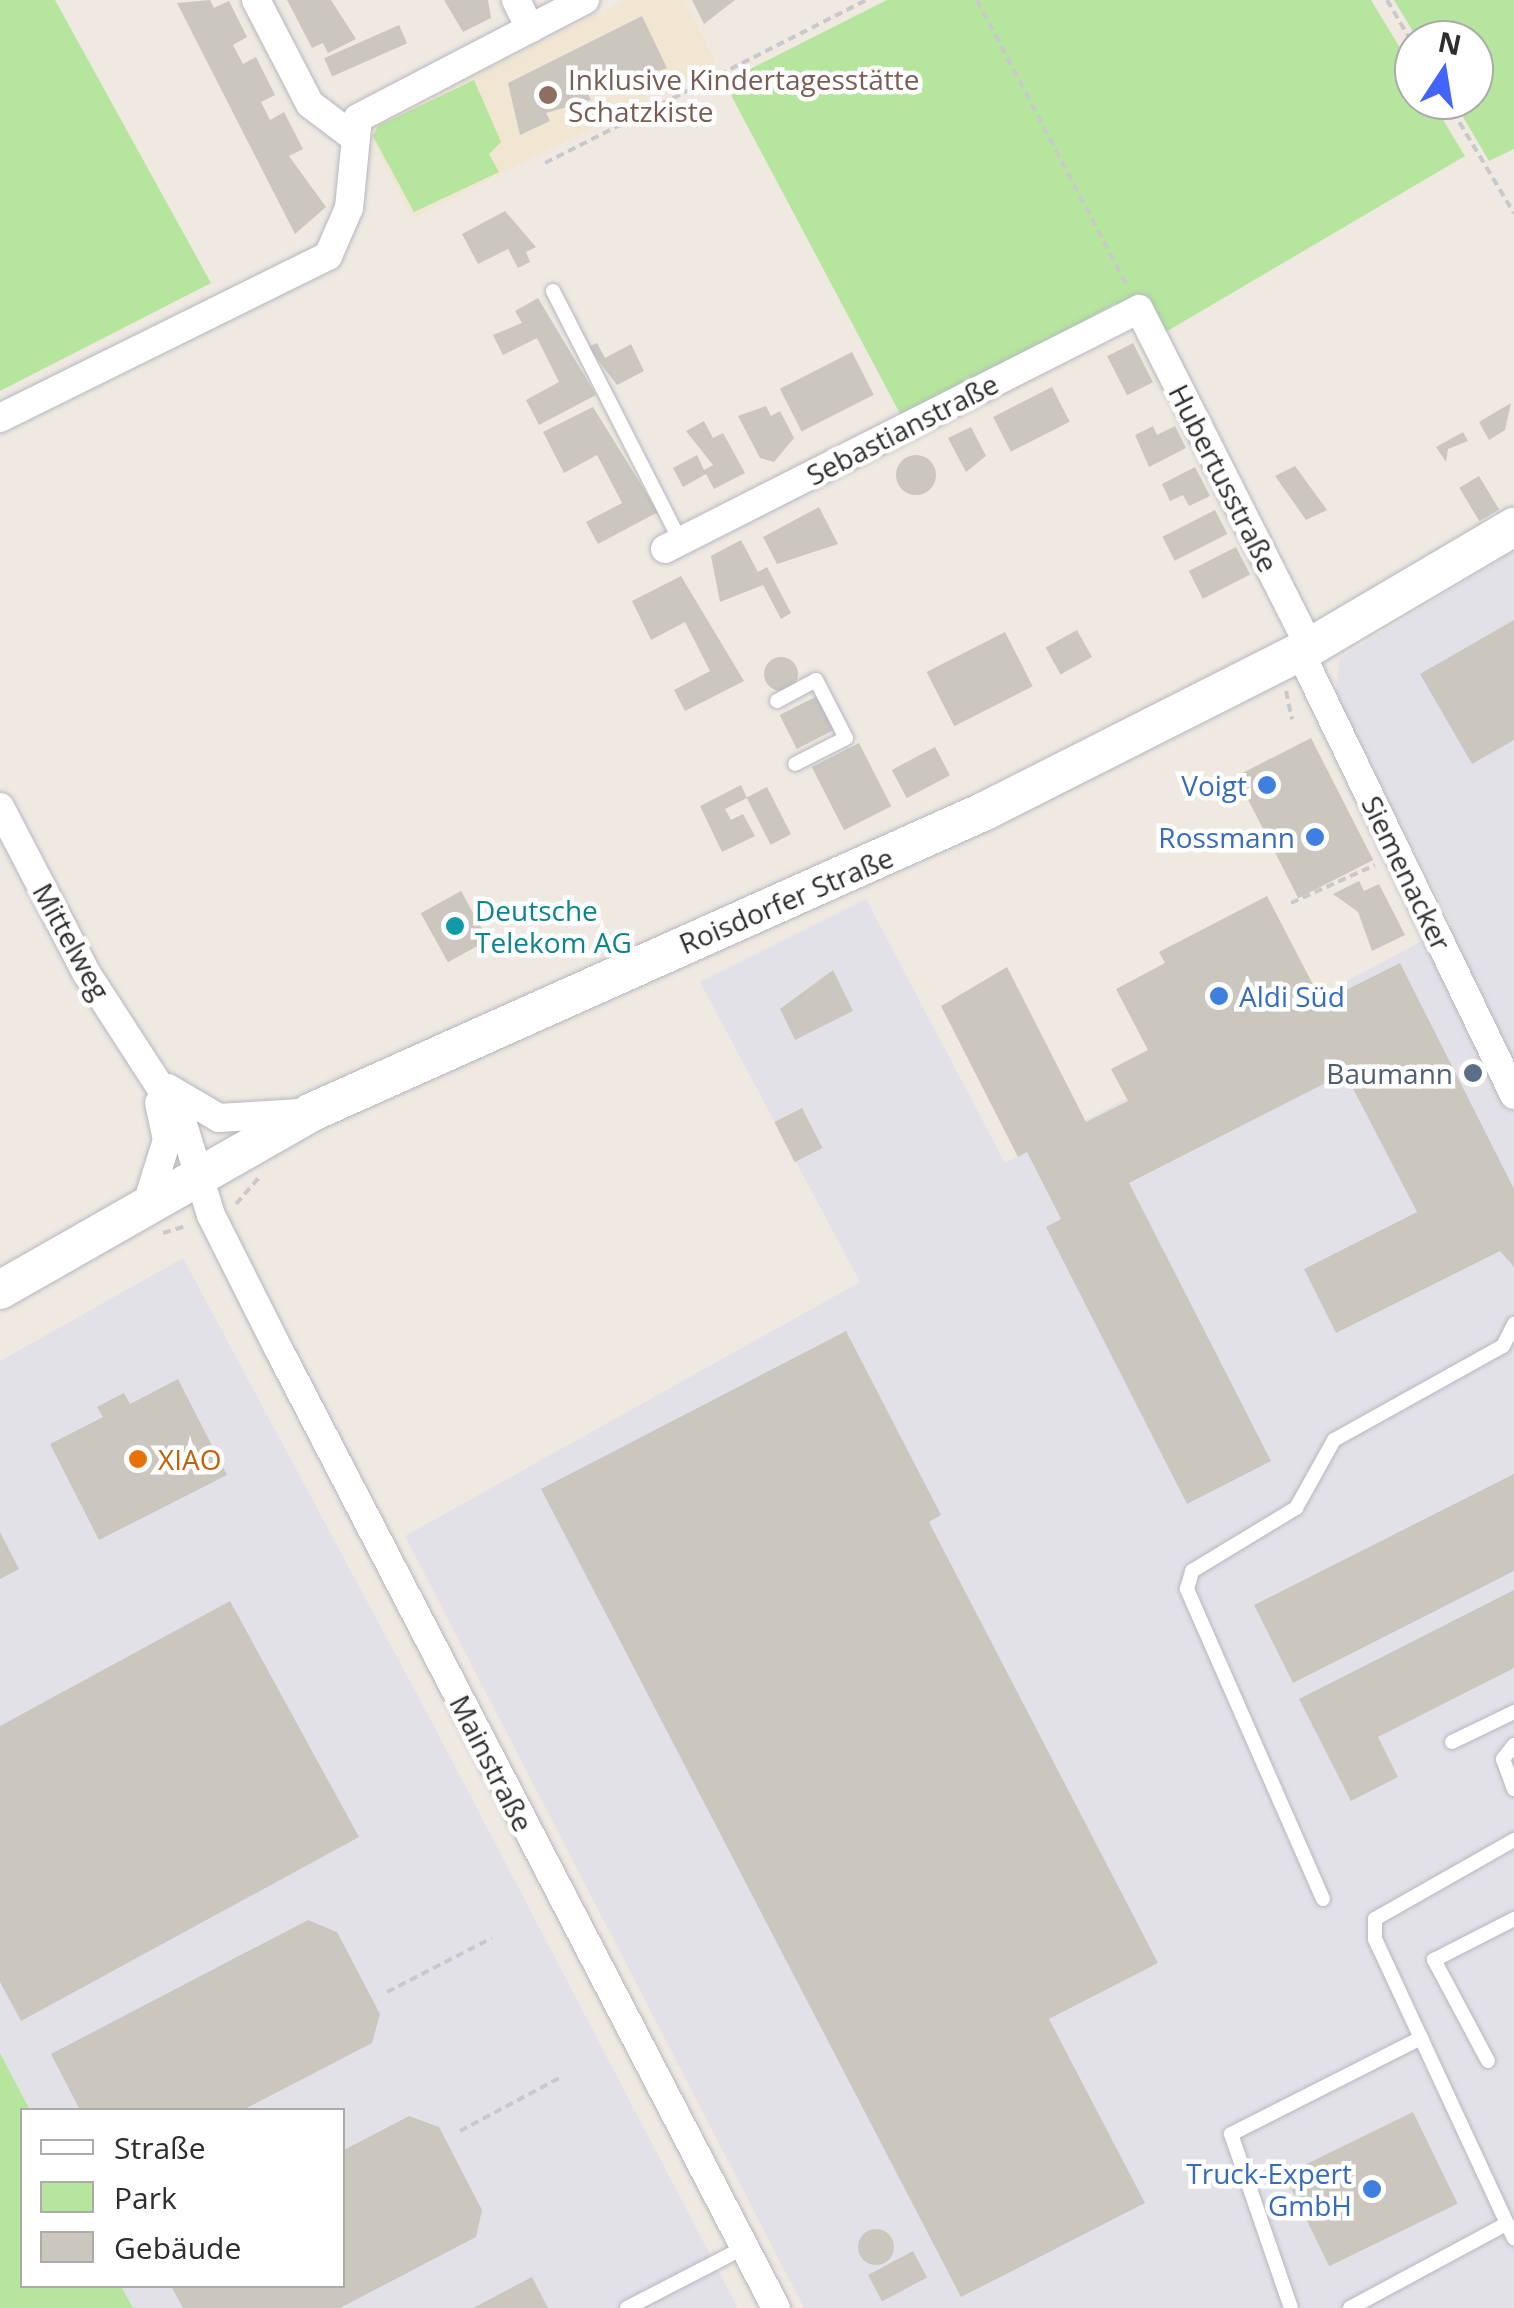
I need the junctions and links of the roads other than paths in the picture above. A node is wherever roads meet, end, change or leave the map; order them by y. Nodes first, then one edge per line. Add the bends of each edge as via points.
1 (256, 0) edge
2 (516, 0) edge
3 (584, 0) edge
4 (530, 29) junction
5 (351, 136) junction
6 (553, 291) dead end
7 (1139, 309) joint
8 (0, 418) edge
9 (1514, 527) edge
10 (673, 546) joint
11 (1299, 660) junction
12 (777, 701) dead end
13 (795, 764) dead end
14 (0, 807) edge
15 (152, 1072) junction
16 (1514, 1094) edge
17 (312, 1112) junction
18 (198, 1175) junction
19 (146, 1207) junction
20 (212, 1215) joint
21 (0, 1290) edge
22 (1514, 1324) edge
23 (1514, 1712) edge
24 (1452, 1742) dead end
25 (1514, 1746) edge
26 (1514, 1789) edge
27 (1514, 1840) edge
28 (1323, 1899) dead end
29 (1514, 1919) edge
30 (1421, 2038) junction
31 (1488, 2061) dead end
32 (1510, 2231) edge
33 (745, 2248) junction
34 (627, 2308) edge
35 (776, 2308) edge
36 (1291, 2308) edge
37 (1350, 2308) edge

1 - 5 street via 310,104
2 - 4 street
3 - 4 street
4 - 5 street via 370,108
5 - 8 street via 350,208 328,256
6 - 10 lane
7 - 10 street, Sebastianstraße
7 - 11 street, Hubertusstraße
9 - 11 main road, Roisdorfer Straße
11 - 16 street, Siemenacker
11 - 17 main road, Roisdorfer Straße via 895,854
12 - 13 lane via 816,680 846,738
14 - 15 street, Mittelweg via 87,974
15 - 17 street, Mittelweg via 182,1102 219,1118
15 - 18 street, Mittelweg
15 - 19 street, Mittelweg via 167,1140
17 - 18 main road, Roisdorfer Straße
18 - 19 main road, Roisdorfer Straße
18 - 20 street, Mittelweg
19 - 21 main road, Roisdorfer Straße
20 - 33 street, Mainstraße
22 - 28 lane via 1503,1346 1334,1440 1296,1508 1192,1570 1186,1588
23 - 24 lane
25 - 26 lane via 1503,1759
27 - 30 lane via 1375,1918 1375,1938
29 - 31 lane via 1434,1960
30 - 32 lane
30 - 36 lane via 1230,2134
32 - 37 lane
33 - 34 lane
33 - 35 street, Mainstraße

